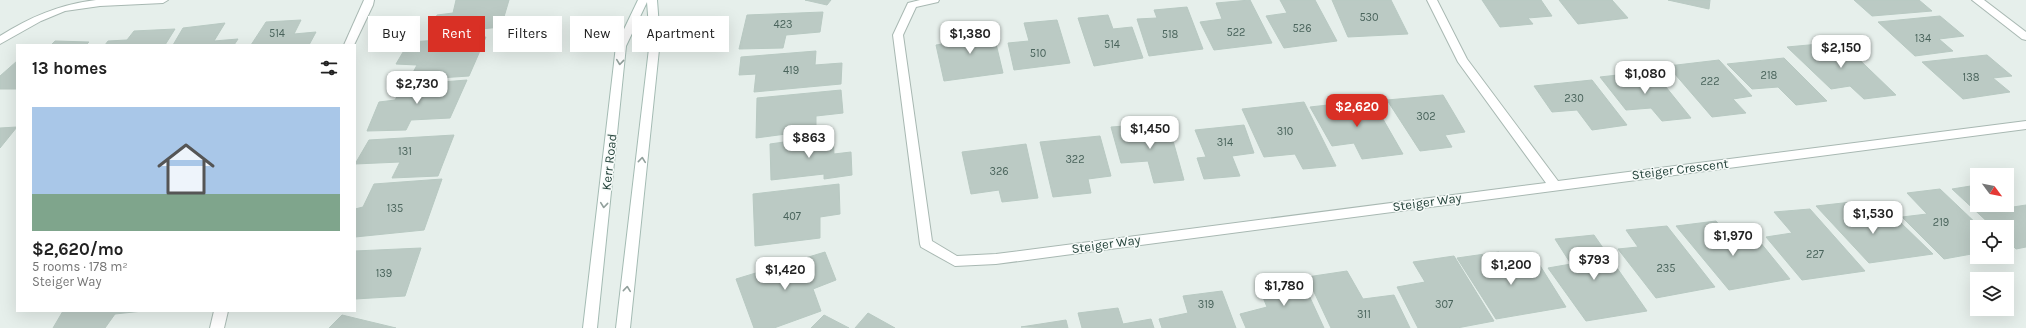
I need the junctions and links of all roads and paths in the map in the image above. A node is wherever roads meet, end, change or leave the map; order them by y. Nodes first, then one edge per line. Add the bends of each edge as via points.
1 (163, 0) edge
2 (368, 0) edge
3 (643, 0) edge
4 (652, 0) edge
5 (934, 0) edge
6 (1432, 0) edge
7 (1977, 0) edge
8 (2026, 37) edge
9 (0, 41) edge
10 (349, 44) edge
11 (2026, 125) edge
12 (1554, 185) junction
13 (222, 312) edge
14 (217, 328) edge
15 (590, 328) edge
16 (623, 328) edge

1 - 9 street via 84,4 62,9 24,25
2 - 10 street
3 -> 15 street, Kerr Road via 621,46
16 -> 4 street via 655,40
5 - 12 street, Steiger Way via 912,5 898,35 926,244 955,261 996,259
6 - 12 street via 1462,60
7 - 8 street
11 - 12 street, Steiger Crescent
13 - 14 street

